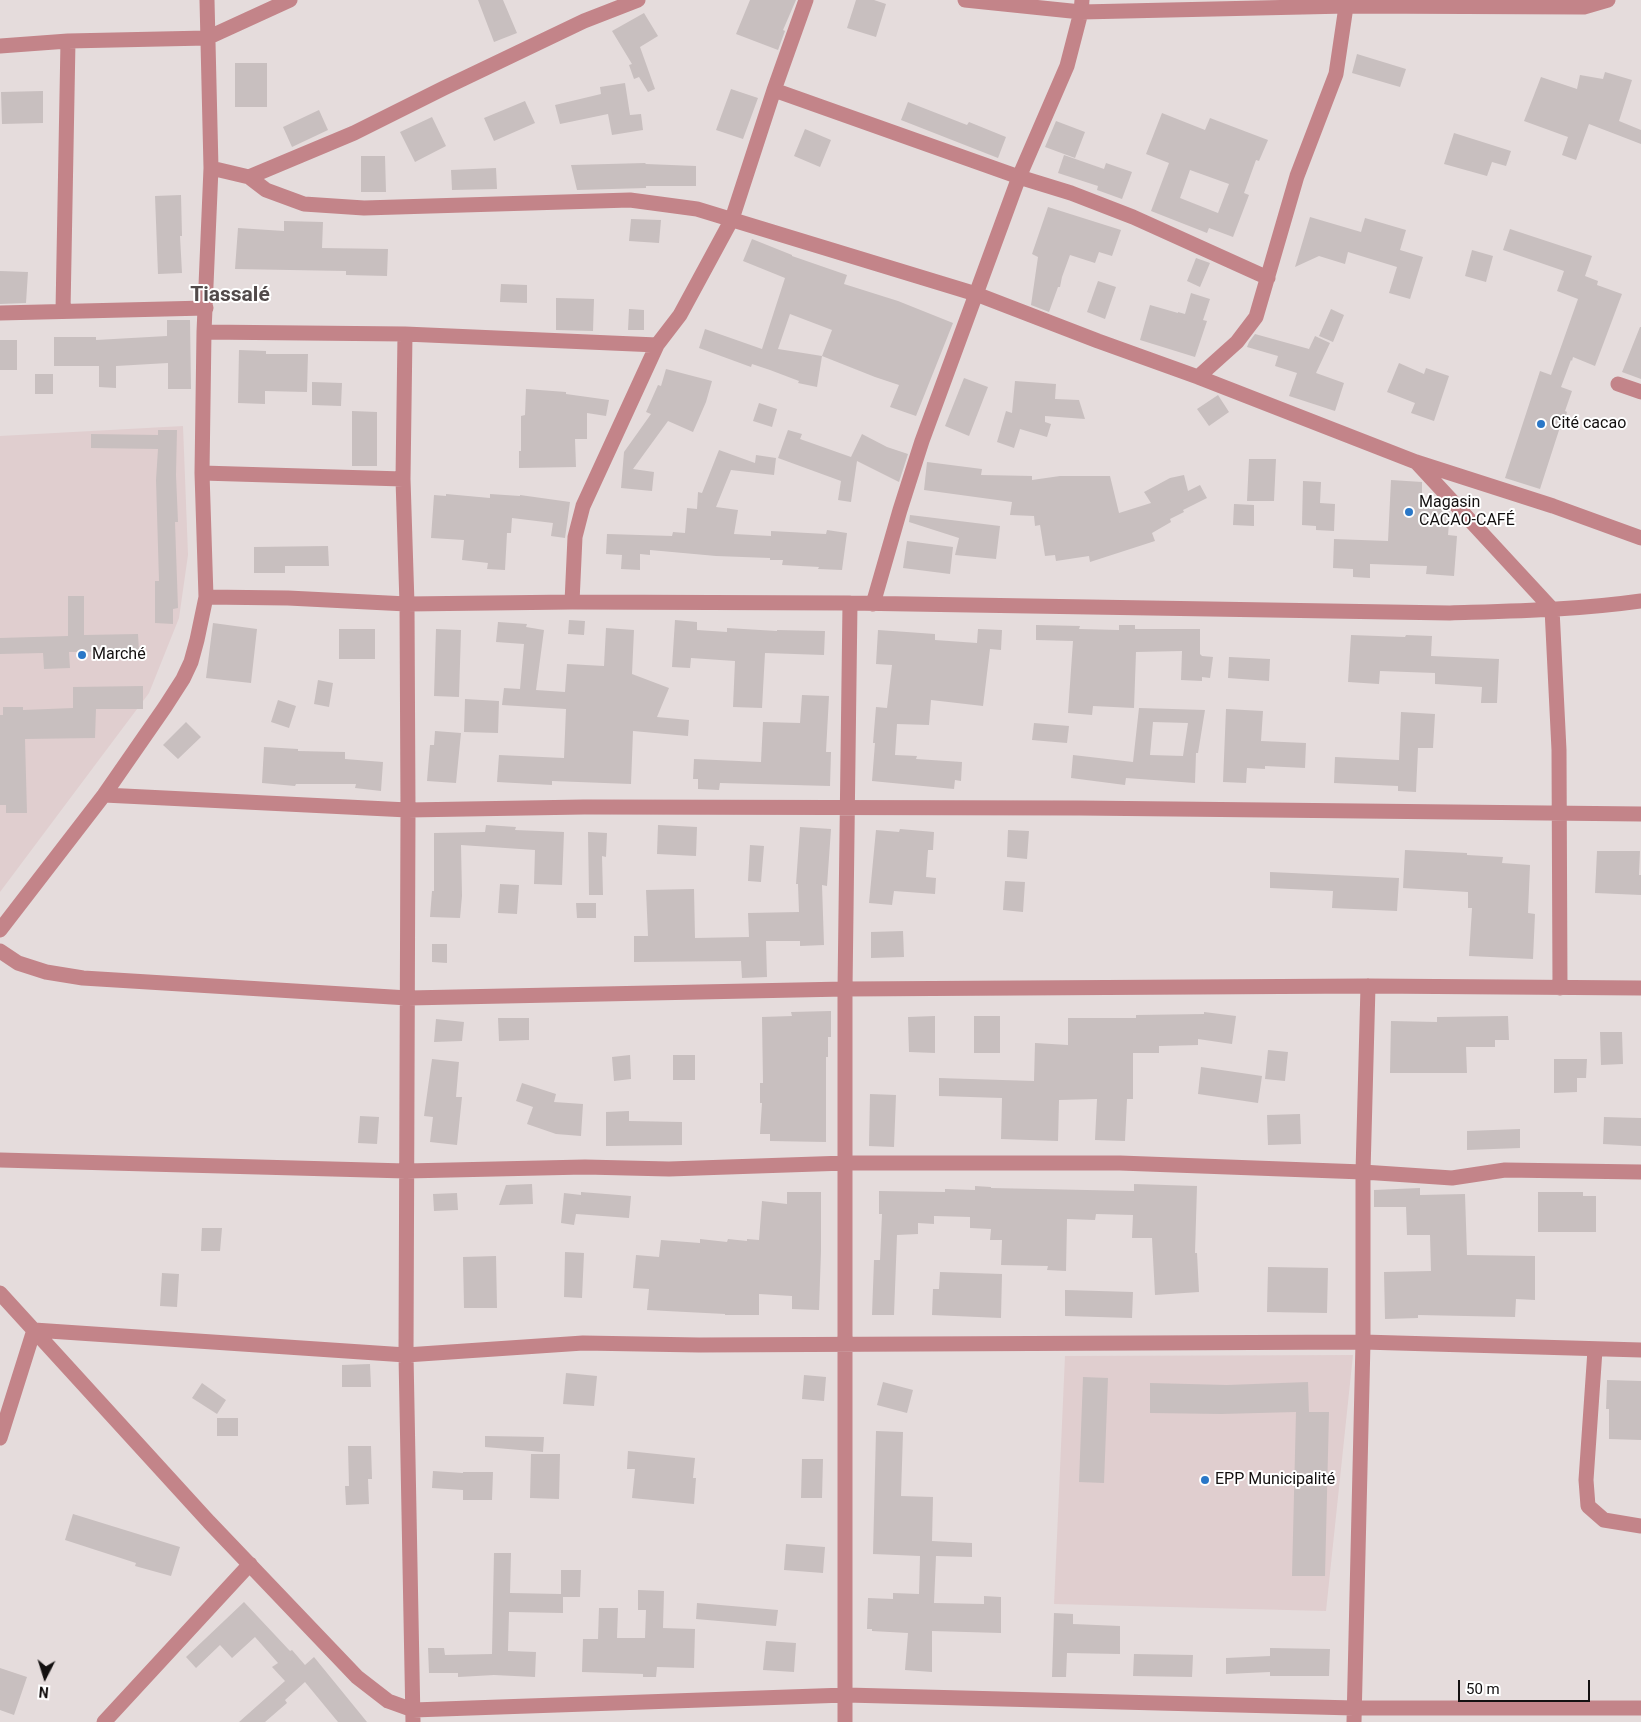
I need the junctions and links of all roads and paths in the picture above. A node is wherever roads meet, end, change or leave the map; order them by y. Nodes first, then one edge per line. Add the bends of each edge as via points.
1 (208, 0) edge
2 (290, 0) edge
3 (638, 0) edge
4 (806, 0) edge
5 (965, 0) edge
6 (1608, 0) edge
7 (1347, 3) edge
8 (1082, 6) edge
9 (207, 38) junction
10 (68, 41) junction
11 (0, 46) edge
12 (774, 90) junction
13 (211, 168) junction
14 (249, 177) junction
15 (1019, 177) junction
16 (732, 219) junction
17 (1268, 278) junction
18 (976, 294) junction
19 (206, 308) junction
20 (63, 311) junction
21 (0, 313) edge
22 (204, 332) junction
23 (406, 334) junction
24 (657, 345) junction
25 (1198, 377) junction
26 (1618, 384) dead end
27 (1641, 392) edge
28 (1416, 462) junction
29 (202, 473) junction
30 (403, 478) junction
31 (1641, 538) edge
32 (206, 597) junction
33 (572, 602) junction
34 (1641, 602) edge
35 (850, 603) junction
36 (407, 604) junction
37 (873, 604) junction
38 (1552, 609) junction
39 (104, 795) junction
40 (849, 808) junction
41 (408, 810) junction
42 (1559, 814) junction
43 (1641, 814) edge
44 (0, 930) edge
45 (0, 950) edge
46 (1368, 986) junction
47 (1560, 988) junction
48 (1641, 988) edge
49 (845, 989) junction
50 (408, 998) junction
51 (0, 1160) edge
52 (846, 1163) junction
53 (406, 1171) junction
54 (1363, 1172) junction
55 (1641, 1172) edge
56 (0, 1294) edge
57 (34, 1330) junction
58 (1363, 1342) junction
59 (846, 1345) junction
60 (1595, 1350) junction
61 (1641, 1350) edge
62 (406, 1355) junction
63 (0, 1438) edge
64 (1641, 1526) edge
65 (250, 1564) junction
66 (846, 1695) junction
67 (1641, 1708) edge
68 (1354, 1715) edge
69 (413, 1716) edge
70 (104, 1722) edge
71 (845, 1722) edge

1 - 9 street
2 - 9 street
3 - 14 street via 584,21 354,133
4 - 12 street
5 - 8 street
6 - 7 street via 1584,7
7 - 8 street
7 - 17 street via 1336,74 1297,176
8 - 15 street via 1067,66
9 - 10 street
9 - 13 street
10 - 11 street
10 - 20 street
12 - 15 street
12 - 16 street
13 - 14 street
13 - 19 street
14 - 16 street via 266,190 304,204 364,208 630,200 697,209
15 - 17 street via 1133,217
15 - 18 street
16 - 18 street
16 - 24 street via 680,315
17 - 25 street via 1256,317 1237,342
18 - 25 street
18 - 37 street via 922,441
19 - 20 street
19 - 22 street
20 - 21 street
22 - 23 street
22 - 29 street
23 - 24 street
23 - 30 street
24 - 33 street via 583,506 575,537
25 - 28 street
26 - 27 street
28 - 31 street
28 - 38 street
29 - 30 street
29 - 32 street
30 - 36 street
32 - 36 street
32 - 39 street via 198,640 183,679
33 - 35 street
33 - 36 street
34 - 38 street
35 - 37 street
35 - 40 street
36 - 41 street
37 - 38 street via 1450,613
38 - 42 street
39 - 41 street
39 - 44 street
40 - 41 street
40 - 42 street
40 - 49 street
41 - 50 street
42 - 43 street
42 - 47 street
45 - 50 street via 18,963 83,978
46 - 47 street
46 - 49 street
46 - 54 street
47 - 48 street
49 - 50 street
49 - 52 street
50 - 53 street
51 - 53 street
52 - 53 street via 669,1169 585,1167
52 - 54 street via 1120,1164
52 - 59 street
53 - 62 street
54 - 55 street via 1452,1178 1505,1170
54 - 58 street
56 - 57 street
57 - 62 street
57 - 63 street
57 - 65 street
58 - 59 street
58 - 60 street
58 - 68 street
59 - 62 street via 583,1343
59 - 66 street
60 - 61 street
60 - 64 street via 1586,1480 1588,1506 1604,1520
62 - 69 street
65 - 69 street via 357,1677
65 - 70 street
66 - 68 street
66 - 69 street
66 - 71 street
67 - 68 street

